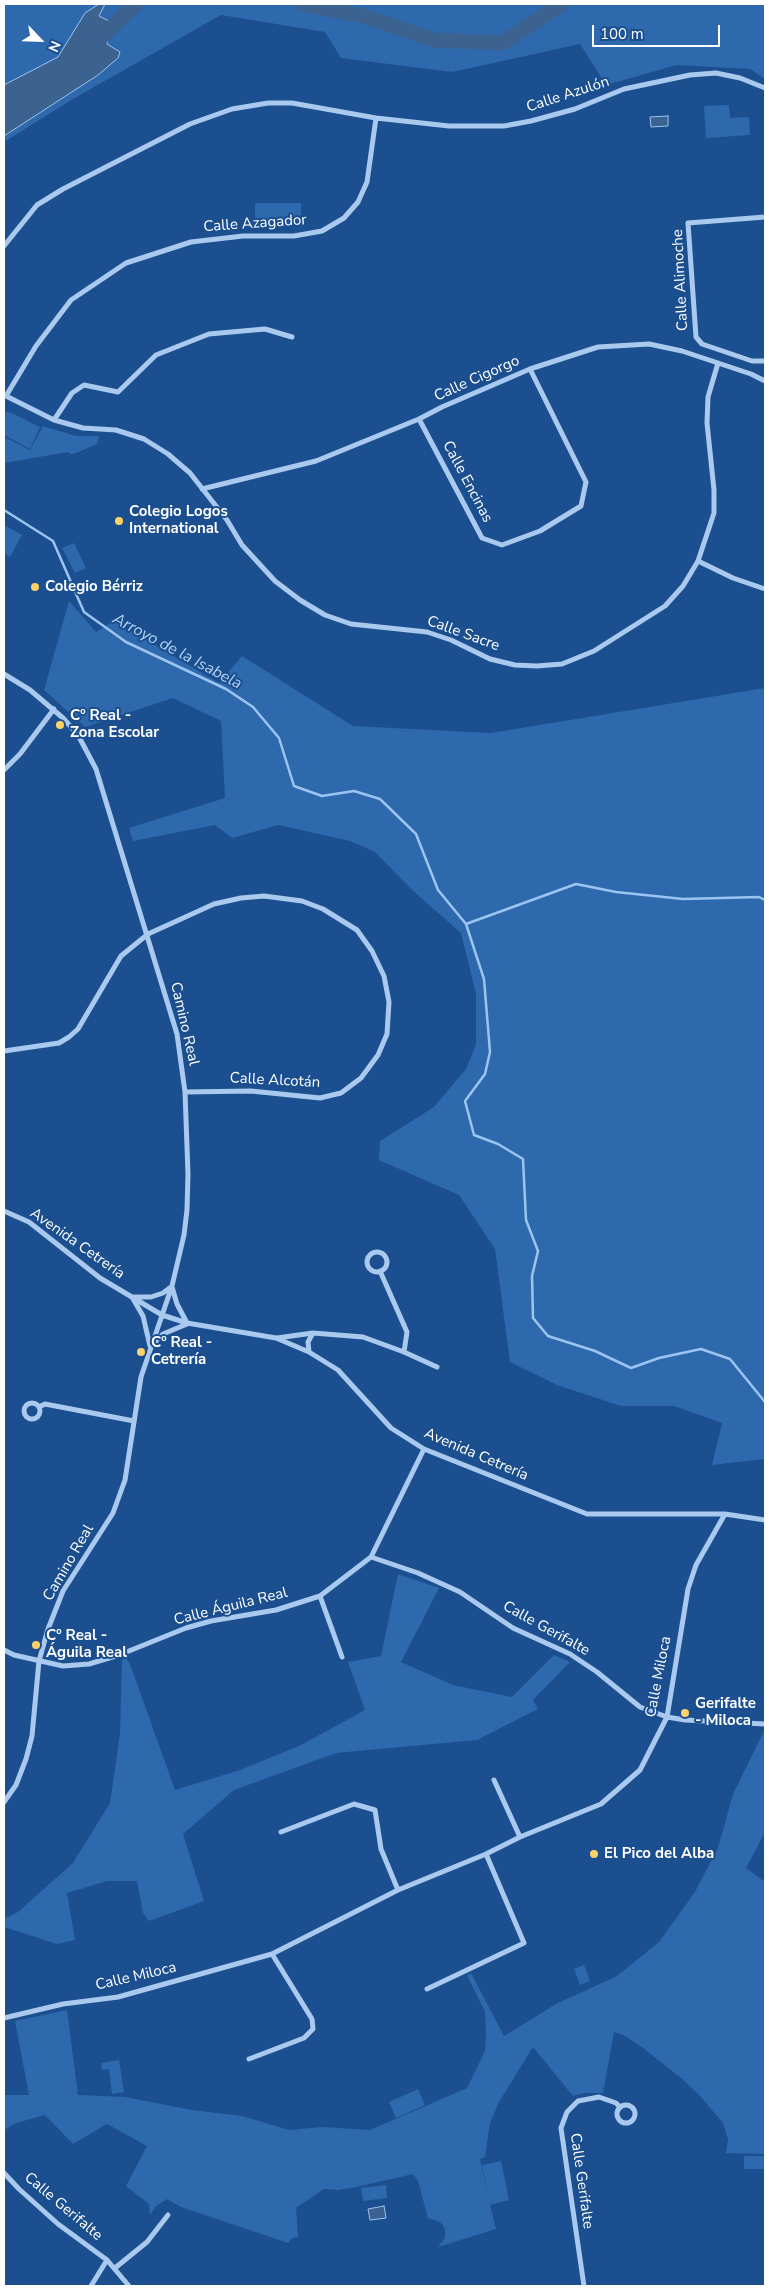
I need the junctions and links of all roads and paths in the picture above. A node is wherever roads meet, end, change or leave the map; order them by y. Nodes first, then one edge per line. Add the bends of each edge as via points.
1 (765, 88) edge
2 (376, 118) junction
3 (765, 217) edge
4 (4, 246) edge
5 (292, 337) dead end
6 (765, 361) edge
7 (718, 363) junction
8 (530, 369) junction
9 (765, 381) edge
10 (5, 395) edge
11 (420, 419) junction
12 (54, 420) junction
13 (202, 489) junction
14 (698, 561) junction
15 (765, 589) edge
16 (4, 674) edge
17 (54, 709) junction
18 (4, 770) edge
19 (148, 934) junction
20 (4, 1051) edge
21 (185, 1092) junction
22 (4, 1211) edge
23 (380, 1271) dead end
24 (172, 1286) junction
25 (132, 1297) junction
26 (162, 1314) junction
27 (187, 1324) junction
28 (313, 1333) junction
29 (276, 1338) junction
30 (151, 1346) junction
31 (309, 1352) junction
32 (404, 1352) junction
33 (436, 1368) dead end
34 (39, 1408) dead end
35 (134, 1421) junction
36 (424, 1449) junction
37 (724, 1514) junction
38 (765, 1520) edge
39 (371, 1557) junction
40 (320, 1596) junction
41 (4, 1650) edge
42 (342, 1657) dead end
43 (39, 1661) junction
44 (667, 1717) junction
45 (765, 1724) edge
46 (494, 1780) dead end
47 (4, 1802) edge
48 (281, 1832) dead end
49 (520, 1837) junction
50 (486, 1854) junction
51 (398, 1890) junction
52 (272, 1954) junction
53 (427, 1989) dead end
54 (4, 2018) edge
55 (249, 2059) dead end
56 (620, 2107) dead end
57 (4, 2173) edge
58 (168, 2215) dead end
59 (107, 2260) junction
60 (115, 2268) junction
61 (91, 2286) edge
62 (129, 2286) edge
63 (584, 2286) edge

1 - 2 street, Calle Azulón via 740,78 716,74 690,75 624,89 575,109 504,126 449,126
2 - 4 street via 292,102 232,109 190,124 63,189 37,205
2 - 10 street, Calle Azagador via 367,182 358,202 344,218 322,231 294,236 243,236 191,242 126,263 71,300
3 - 6 street, Calle Alimoche via 688,223 696,337 702,344 752,362
5 - 12 street via 265,329 209,334 156,355 118,392 84,385 72,392
7 - 8 street, Calle Cigorgo via 649,344 598,347
7 - 9 street, Calle Cigorgo
7 - 14 street, Calle Sacre via 708,397 707,423 714,513
8 - 11 street, Calle Cigorgo
8 - 11 street, Calle Encinas via 586,482 581,506 540,531 502,545 482,538
10 - 12 street, Calle Sacre
11 - 13 street, Calle Cigorgo via 316,461
12 - 13 street, Calle Sacre via 83,428 116,430 144,439 168,454 190,473
13 - 14 street, Calle Sacre via 242,545 275,581 325,615 351,624 427,632 490,659 515,665 562,664 594,651 665,606 684,586
14 - 15 street
16 - 17 street, Camino Real
17 - 18 street
17 - 19 street, Camino Real via 78,736 96,769
19 - 20 street, Calle Alcotán via 121,956 78,1029 69,1037 59,1043
19 - 21 street, Camino Real via 177,1034
19 - 21 street, Calle Alcotán via 214,904 241,898 264,896 302,901 323,909 357,930 384,976 389,1002 387,1034 378,1055 361,1078 341,1093 320,1098 251,1091
21 - 24 street, Camino Real via 187,1210
22 - 25 street, Avenida Cetrería via 29,1222 100,1278
23 - 32 street via 406,1332
24 - 25 street via 150,1297
24 - 26 street, Camino Real
24 - 27 street
25 - 26 street, Avenida Cetrería
25 - 30 street via 143,1316
26 - 27 street, Avenida Cetrería
26 - 30 street, Camino Real
27 - 29 street, Avenida Cetrería
27 - 30 street via 163,1334
28 - 29 street
28 - 31 street via 308,1342
28 - 32 street via 363,1337
29 - 31 street, Avenida Cetrería
30 - 35 street, Camino Real via 141,1377
31 - 36 street, Avenida Cetrería via 338,1370 391,1428
32 - 33 street
34 - 35 street via 45,1404
35 - 43 street, Camino Real via 125,1480 113,1514 63,1591
36 - 37 street, Avenida Cetrería via 587,1514
36 - 39 street, Calle Águila Real
37 - 38 street, Avenida Cetrería
37 - 44 street, Calle Miloca via 696,1565 688,1589
39 - 40 street, Calle Águila Real
39 - 44 street, Calle Gerifalte via 460,1592 513,1628 570,1654 640,1707
40 - 42 street
40 - 43 street, Calle Águila Real via 276,1610 186,1628 89,1664 63,1666
41 - 43 street, Calle Águila Real
43 - 47 street, Camino Real via 32,1736 16,1785
44 - 45 street, Calle Gerifalte
44 - 49 street, Calle Miloca via 640,1770 601,1804
46 - 49 street
48 - 51 street via 354,1804 375,1810 381,1849
49 - 50 street, Calle Miloca
50 - 51 street, Calle Miloca
50 - 53 street via 524,1943
51 - 52 street, Calle Miloca
52 - 54 street, Calle Miloca via 118,1997 63,2004
52 - 55 street via 312,2019 313,2029 304,2038
56 - 63 street, Calle Gerifalte via 599,2096 578,2101 567,2112 561,2128
57 - 59 street, Calle Gerifalte via 58,2224
58 - 60 street via 147,2242
59 - 60 street, Calle Gerifalte
59 - 61 street, Calle Gerifalte
60 - 62 street, Calle Gerifalte

